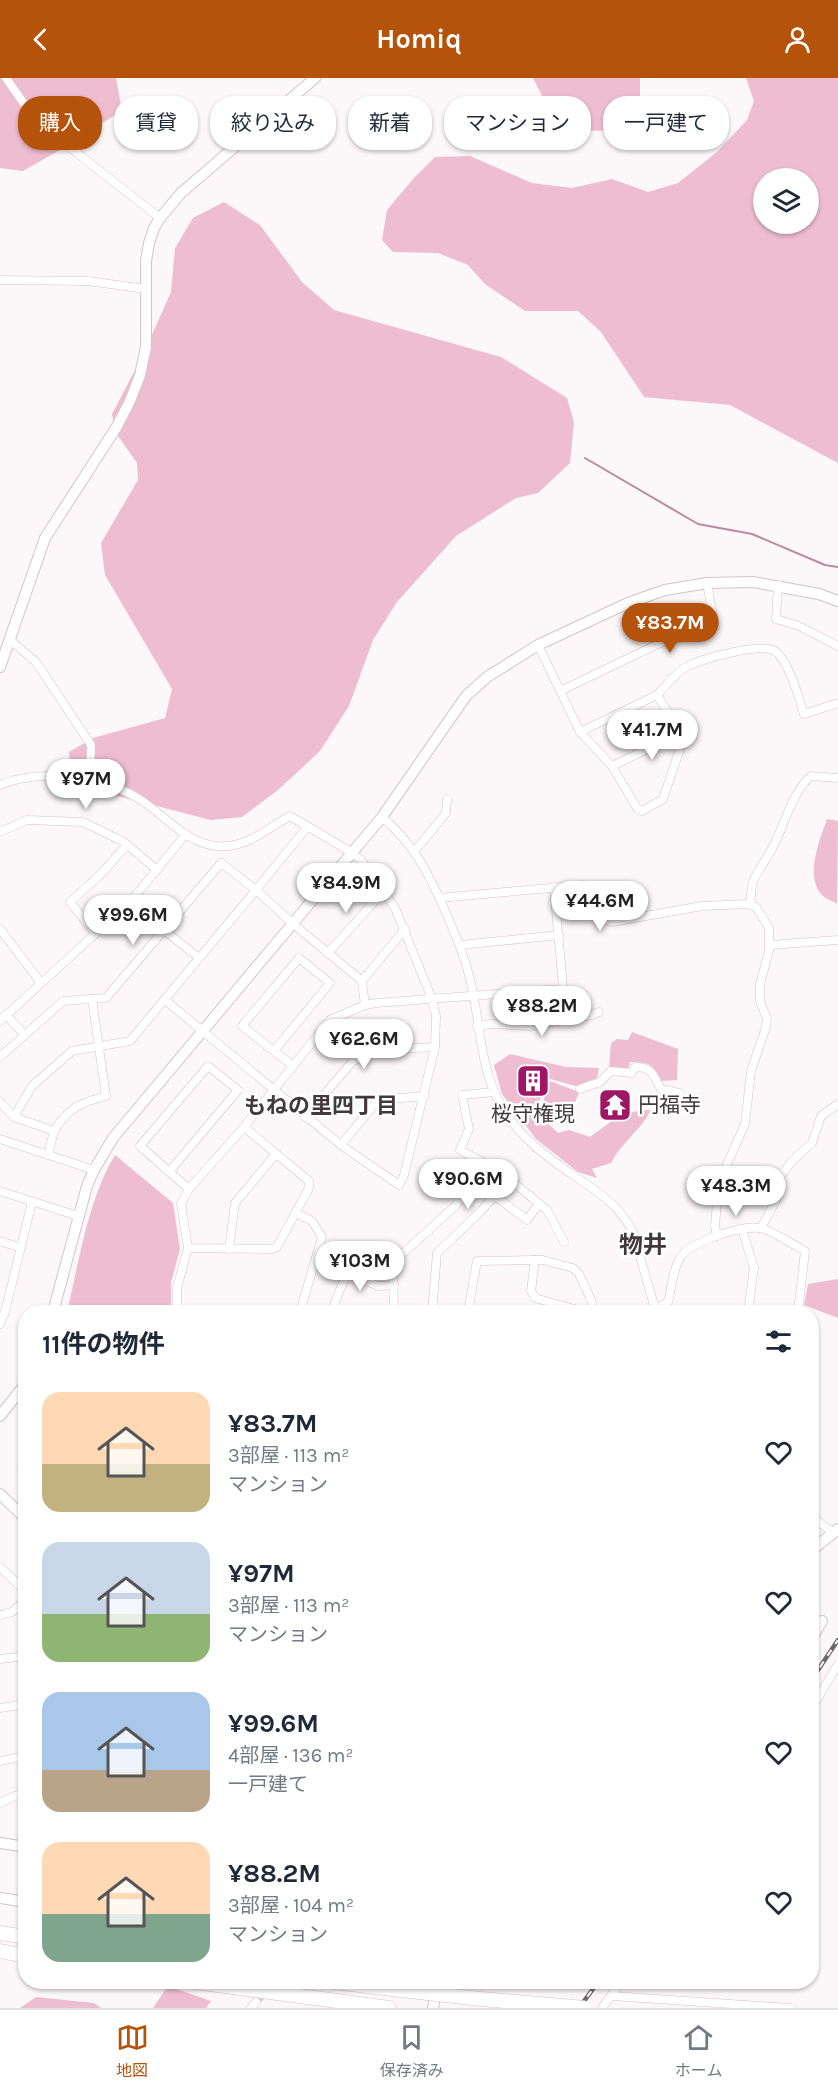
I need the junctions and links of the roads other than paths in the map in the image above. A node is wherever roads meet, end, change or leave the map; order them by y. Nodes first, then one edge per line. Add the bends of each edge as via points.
1 (6, 78) edge
2 (315, 78) edge
3 (160, 218) junction
4 (0, 280) edge
5 (146, 289) junction
6 (707, 583) junction
7 (778, 585) junction
8 (838, 601) edge
9 (9, 639) junction
10 (538, 645) junction
11 (838, 646) edge
12 (0, 667) edge
13 (560, 691) junction
14 (657, 695) junction
15 (838, 703) edge
16 (580, 732) junction
17 (681, 733) junction
18 (612, 766) junction
19 (838, 778) edge
20 (90, 781) junction
21 (0, 785) edge
22 (447, 799) dead end
23 (382, 817) junction
24 (308, 826) junction
25 (0, 831) edge
26 (186, 834) junction
27 (127, 845) junction
28 (351, 852) junction
29 (414, 852) junction
30 (157, 870) junction
31 (554, 887) junction
32 (256, 890) junction
33 (384, 891) junction
34 (439, 897) junction
35 (751, 905) junction
36 (292, 923) junction
37 (0, 929) edge
38 (405, 929) junction
39 (164, 930) junction
40 (95, 933) junction
41 (559, 935) junction
42 (838, 940) edge
43 (460, 945) junction
44 (770, 945) junction
45 (328, 953) junction
46 (199, 958) junction
47 (362, 981) junction
48 (41, 982) junction
49 (474, 997) junction
50 (92, 999) junction
51 (432, 999) junction
52 (165, 1000) junction
53 (365, 1005) junction
54 (599, 1012) dead end
55 (3, 1018) edge
56 (477, 1026) junction
57 (203, 1031) junction
58 (25, 1035) junction
59 (98, 1047) junction
60 (435, 1047) junction
61 (274, 1051) junction
62 (0, 1057) edge
63 (292, 1065) junction
64 (580, 1089) dead end
65 (273, 1090) junction
66 (494, 1092) junction
67 (679, 1093) dead end
68 (424, 1096) junction
69 (0, 1102) edge
70 (838, 1104) edge
71 (14, 1117) junction
72 (305, 1118) junction
73 (244, 1127) junction
74 (54, 1131) junction
75 (0, 1139) edge
76 (341, 1146) junction
77 (276, 1154) junction
78 (48, 1155) junction
79 (488, 1165) junction
80 (93, 1170) junction
81 (169, 1172) junction
82 (189, 1189) junction
83 (0, 1191) edge
84 (32, 1202) junction
85 (538, 1205) junction
86 (296, 1213) junction
87 (78, 1216) junction
88 (761, 1228) junction
89 (742, 1229) junction
90 (717, 1236) junction
91 (0, 1241) edge
92 (564, 1242) dead end
93 (21, 1248) junction
94 (188, 1248) junction
95 (229, 1249) junction
96 (535, 1260) junction
97 (394, 1285) junction
98 (55, 1305) edge
99 (177, 1305) edge
100 (302, 1305) edge
101 (334, 1305) edge
102 (394, 1305) edge
103 (433, 1305) edge
104 (469, 1305) edge
105 (560, 1305) edge
106 (592, 1305) edge
107 (654, 1305) edge
108 (664, 1305) edge
109 (749, 1305) edge
110 (799, 1305) edge
111 (0, 1324) edge
112 (18, 1393) edge
113 (0, 1416) edge
114 (0, 1494) edge
115 (18, 1511) edge
116 (819, 1521) edge
117 (835, 1531) edge
118 (819, 1544) edge
119 (0, 1567) edge
120 (18, 1584) edge
121 (18, 1607) edge
122 (0, 1615) edge
123 (822, 1621) dead end
124 (819, 1626) edge
125 (18, 1657) edge
126 (0, 1659) edge
127 (838, 1664) edge
128 (819, 1696) edge
129 (18, 1705) edge
130 (0, 1708) edge
131 (18, 1758) edge
132 (0, 1761) edge
133 (18, 1795) edge
134 (0, 1803) edge
135 (0, 1843) edge
136 (18, 1846) edge
137 (0, 1898) edge
138 (18, 1901) edge
139 (0, 1933) edge
140 (18, 1936) edge
141 (0, 1951) edge
142 (18, 1954) edge
143 (247, 1989) edge
144 (392, 1989) edge
145 (437, 1989) edge
146 (616, 1989) edge
147 (612, 1996) junction
148 (389, 2008) edge
149 (434, 2008) edge
150 (585, 2008) edge
151 (602, 2008) edge
152 (790, 2008) edge

1 - 3 street via 36,121
2 - 3 street via 181,193
3 - 5 street via 149,243
4 - 5 street via 88,280
5 - 9 street via 146,347 130,401 45,538
6 - 7 street
6 - 10 street via 665,590 628,603
6 - 13 street via 715,627 658,644
7 - 8 street
7 - 11 street via 776,619
9 - 12 street
9 - 20 street via 36,662 91,745
10 - 13 street
10 - 23 street via 487,677 466,696
13 - 16 street
14 - 15 street via 686,666 765,649 775,651 790,672 804,714
14 - 16 street
14 - 17 street
16 - 18 street
17 - 18 street
17 - 18 street via 684,737 663,799 642,811 636,808
19 - 35 street via 811,776 806,780 754,880
20 - 21 street via 37,777
20 - 26 street via 141,800
22 - 29 street via 446,813
23 - 28 street
23 - 29 street
24 - 26 street via 290,816 257,836 228,846
24 - 28 street
24 - 32 street
25 - 27 street via 27,820 83,822
26 - 30 street
27 - 30 street
27 - 40 street via 70,902
28 - 33 street
28 - 36 street
29 - 34 street
30 - 40 street via 131,901
31 - 34 street
31 - 35 street via 584,885 598,915 612,922 702,906
31 - 41 street
32 - 36 street
32 - 39 street via 221,863
32 - 46 street
33 - 38 street
33 - 45 street
34 - 43 street
35 - 44 street via 769,927
36 - 45 street
36 - 57 street
37 - 48 street
38 - 47 street
38 - 51 street
39 - 46 street
39 - 50 street via 106,998
40 - 48 street
41 - 43 street
41 - 49 street via 562,989
42 - 44 street
43 - 49 street
44 - 90 street via 760,984 766,1028 751,1071 745,1124 725,1169 717,1202
45 - 47 street
46 - 52 street
47 - 53 street
48 - 55 street
49 - 51 street
49 - 56 street
50 - 58 street via 63,1001
50 - 59 street
51 - 53 street
51 - 60 street
52 - 57 street
52 - 59 street via 130,1041
53 - 63 street via 330,1020
54 - 56 street via 530,1026
55 - 58 street
56 - 66 street
57 - 65 street
57 - 80 street via 126,1120
58 - 62 street
59 - 71 street via 72,1051 32,1086
59 - 74 street via 106,1096 80,1103
60 - 68 street
60 - 72 street via 379,1050 353,1061
61 - 61 street via 242,1026 299,958 330,983
61 - 63 street
63 - 65 street
64 - 67 street via 600,1082 611,1071 632,1073 635,1067 645,1067 651,1070 661,1089
65 - 72 street
65 - 73 street
66 - 79 street via 462,1095 469,1129 460,1150
66 - 107 street via 511,1123 537,1149 606,1198 627,1220
68 - 76 street via 378,1100
68 - 76 street via 399,1185
69 - 71 street
70 - 88 street via 821,1116 813,1143 778,1179 776,1200
71 - 74 street
72 - 76 street
73 - 77 street
73 - 82 street
74 - 78 street
75 - 78 street
77 - 86 street via 311,1183
77 - 95 street via 235,1203
78 - 80 street
79 - 85 street
79 - 97 street via 454,1207 400,1256 393,1271
80 - 87 street
81 - 81 street via 140,1146 208,1066 238,1090
81 - 82 street
82 - 94 street via 181,1204
83 - 84 street
84 - 87 street
84 - 93 street
85 - 92 street via 547,1210
85 - 103 street via 527,1220 493,1197 437,1253
86 - 95 street via 277,1247
86 - 100 street via 312,1221 322,1237
87 - 98 street
88 - 89 street
88 - 110 street via 805,1251
89 - 90 street
89 - 109 street via 754,1268
90 - 108 street via 681,1256
91 - 93 street
93 - 111 street
94 - 95 street
94 - 99 street via 177,1288
96 - 104 street via 477,1261
96 - 105 street via 531,1291 535,1298
96 - 106 street via 573,1268
97 - 101 street via 378,1286 347,1273
97 - 102 street
112 - 113 street
114 - 115 street
116 - 117 street
117 - 118 street
119 - 120 street
121 - 122 street
123 - 124 street
125 - 126 street
127 - 128 street
129 - 130 street
131 - 132 street
133 - 134 street
135 - 136 street
137 - 138 street
139 - 140 highway
141 - 142 highway
143 - 148 highway
144 - 150 highway, bridge
145 - 149 street
146 - 147 street
147 - 151 street
147 - 152 street

